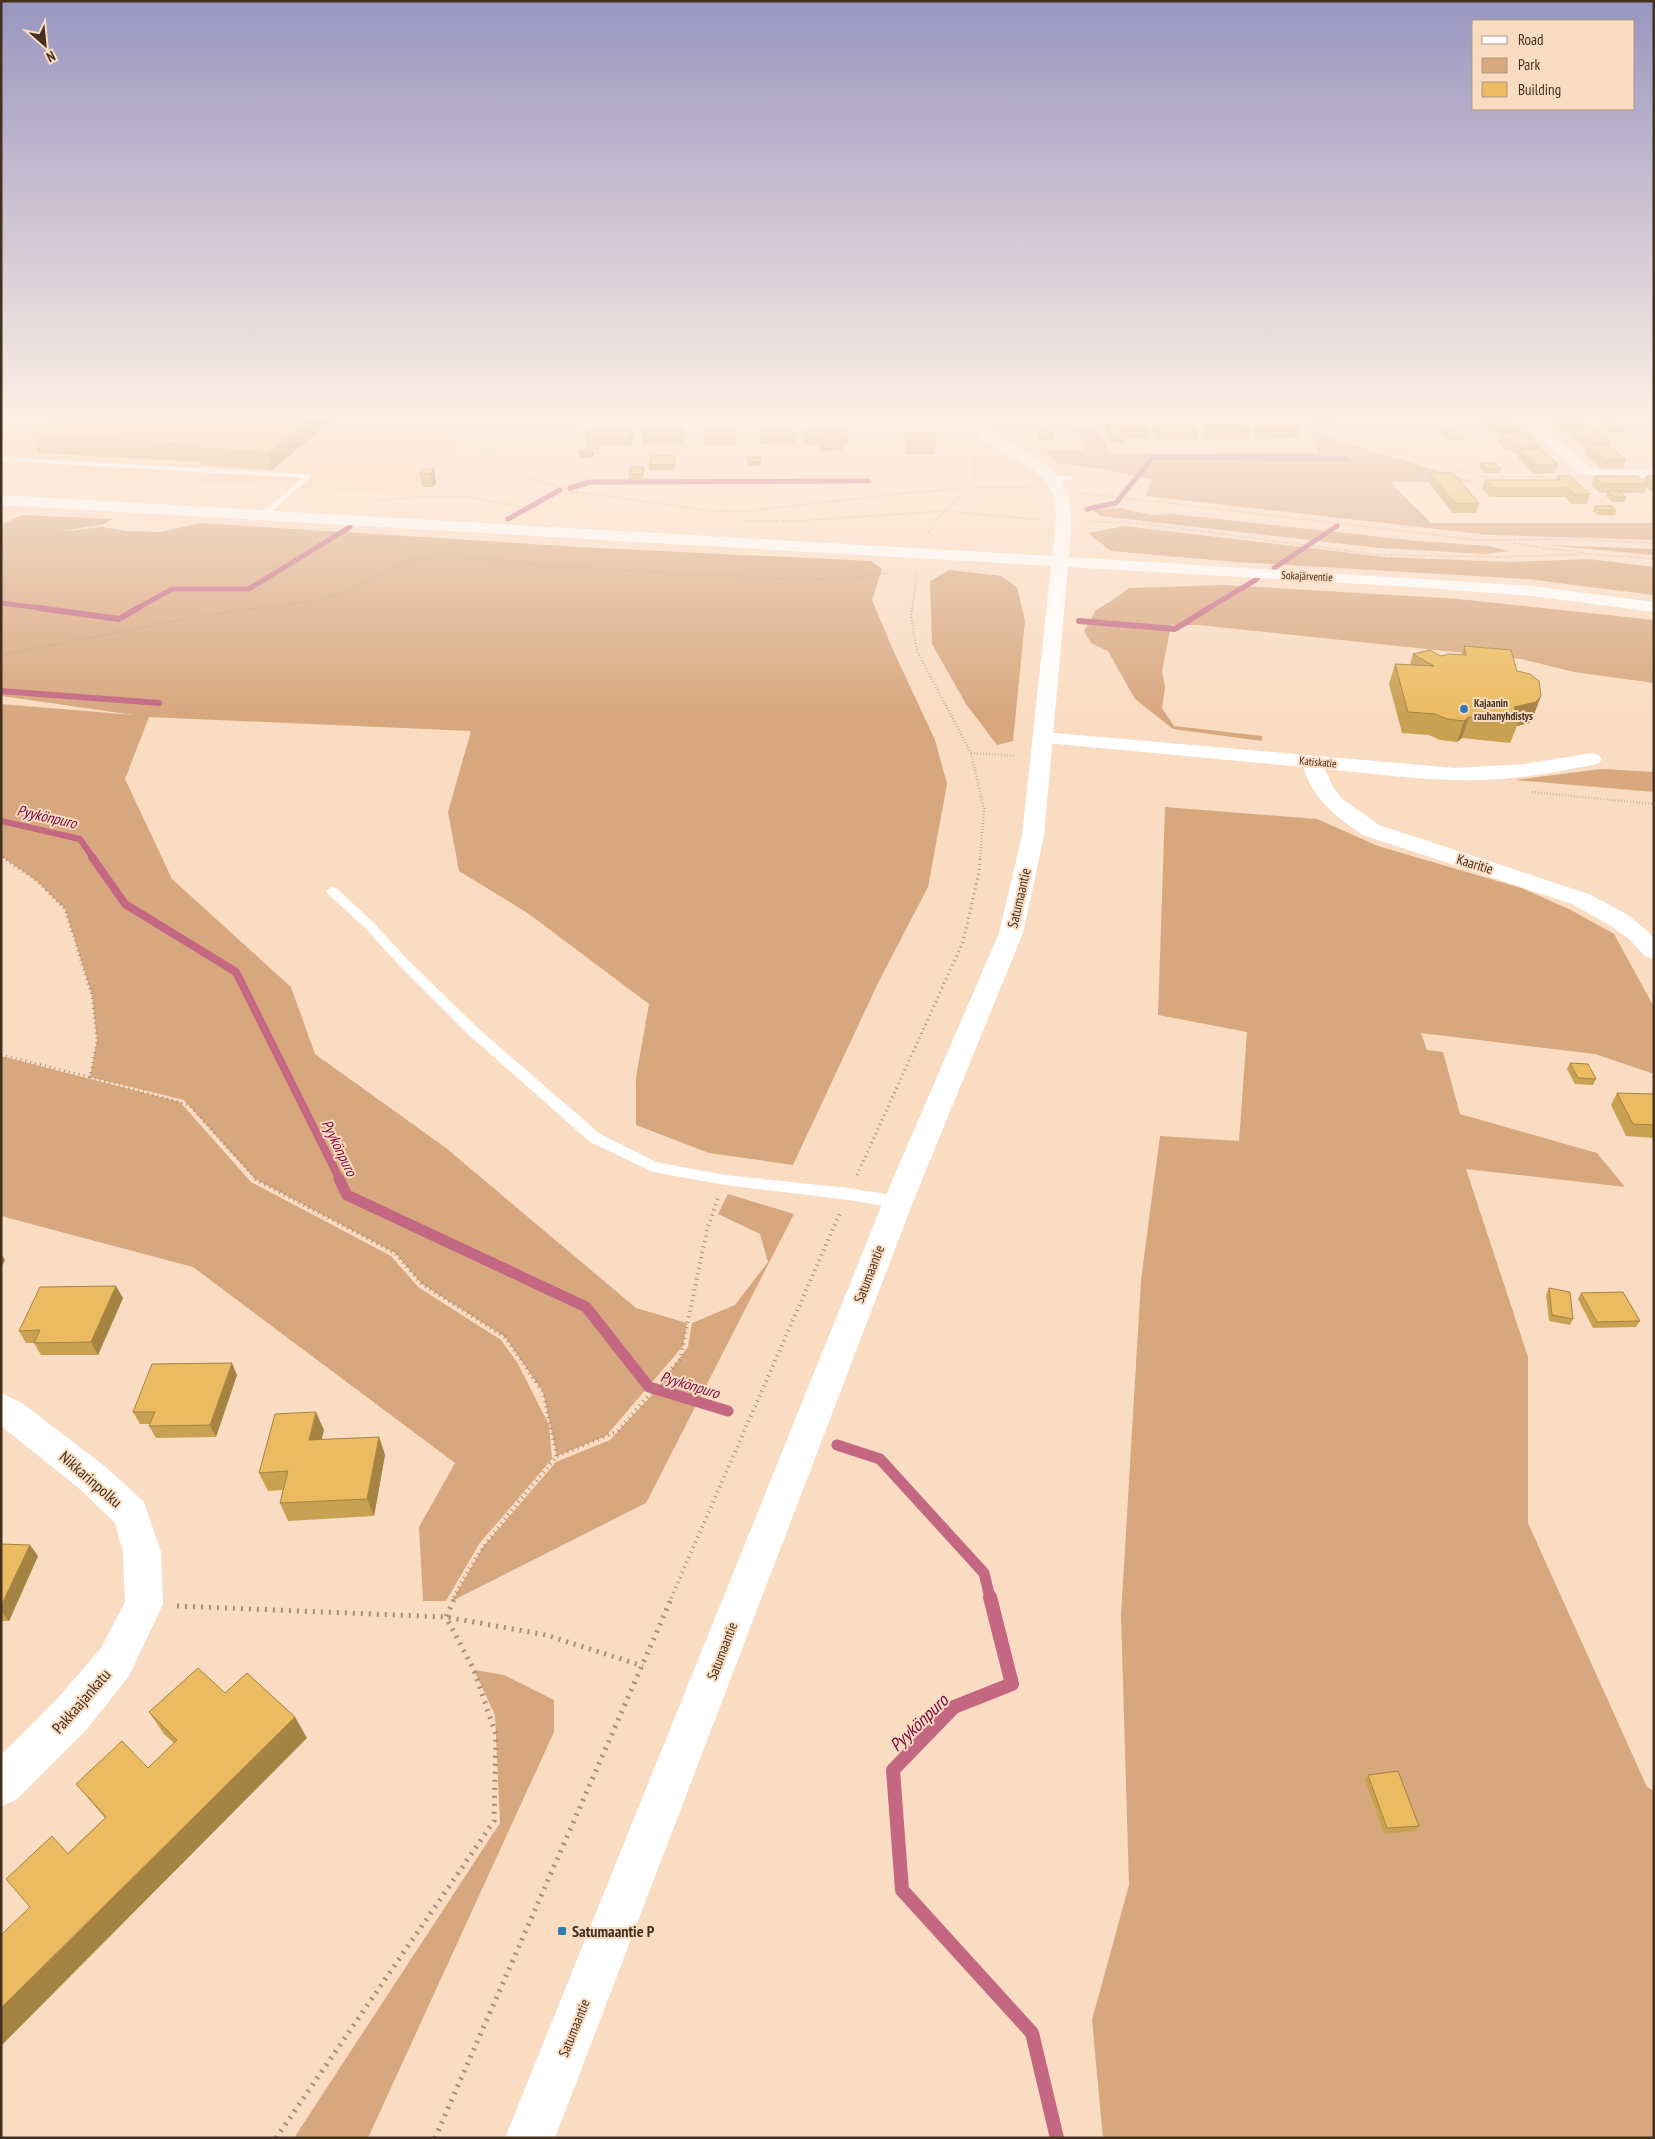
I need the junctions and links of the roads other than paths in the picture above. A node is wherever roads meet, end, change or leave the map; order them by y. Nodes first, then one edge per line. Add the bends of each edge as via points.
1 (279, 517) edge
2 (1064, 517) edge
3 (1061, 561) junction
4 (1654, 607) edge
5 (1043, 738) junction
6 (1592, 759) dead end
7 (1312, 762) junction
8 (332, 891) dead end
9 (1654, 951) edge
10 (898, 1202) junction
11 (1, 1408) edge
12 (144, 1604) joint
13 (1, 1785) edge
14 (530, 2138) edge

1 - 3 street, Sokajärventie
2 - 3 street, Satumaantie
3 - 4 street, Sokajärventie via 1532,591
3 - 5 street, Satumaantie
5 - 7 street, Katiskatie
5 - 10 street, Satumaantie via 1033,836 1011,932
6 - 7 street, Katiskatie via 1498,774 1455,774
7 - 9 street, Kaaritie via 1319,783 1331,800 1344,813 1371,830 1568,893 1620,919
8 - 10 lane via 475,1033 595,1138 653,1166 725,1180
10 - 14 street, Satumaantie
11 - 12 street, Nikkarinpolku via 94,1479 130,1514 142,1552
12 - 13 street, Pakkaajankatu via 115,1662 72,1714

